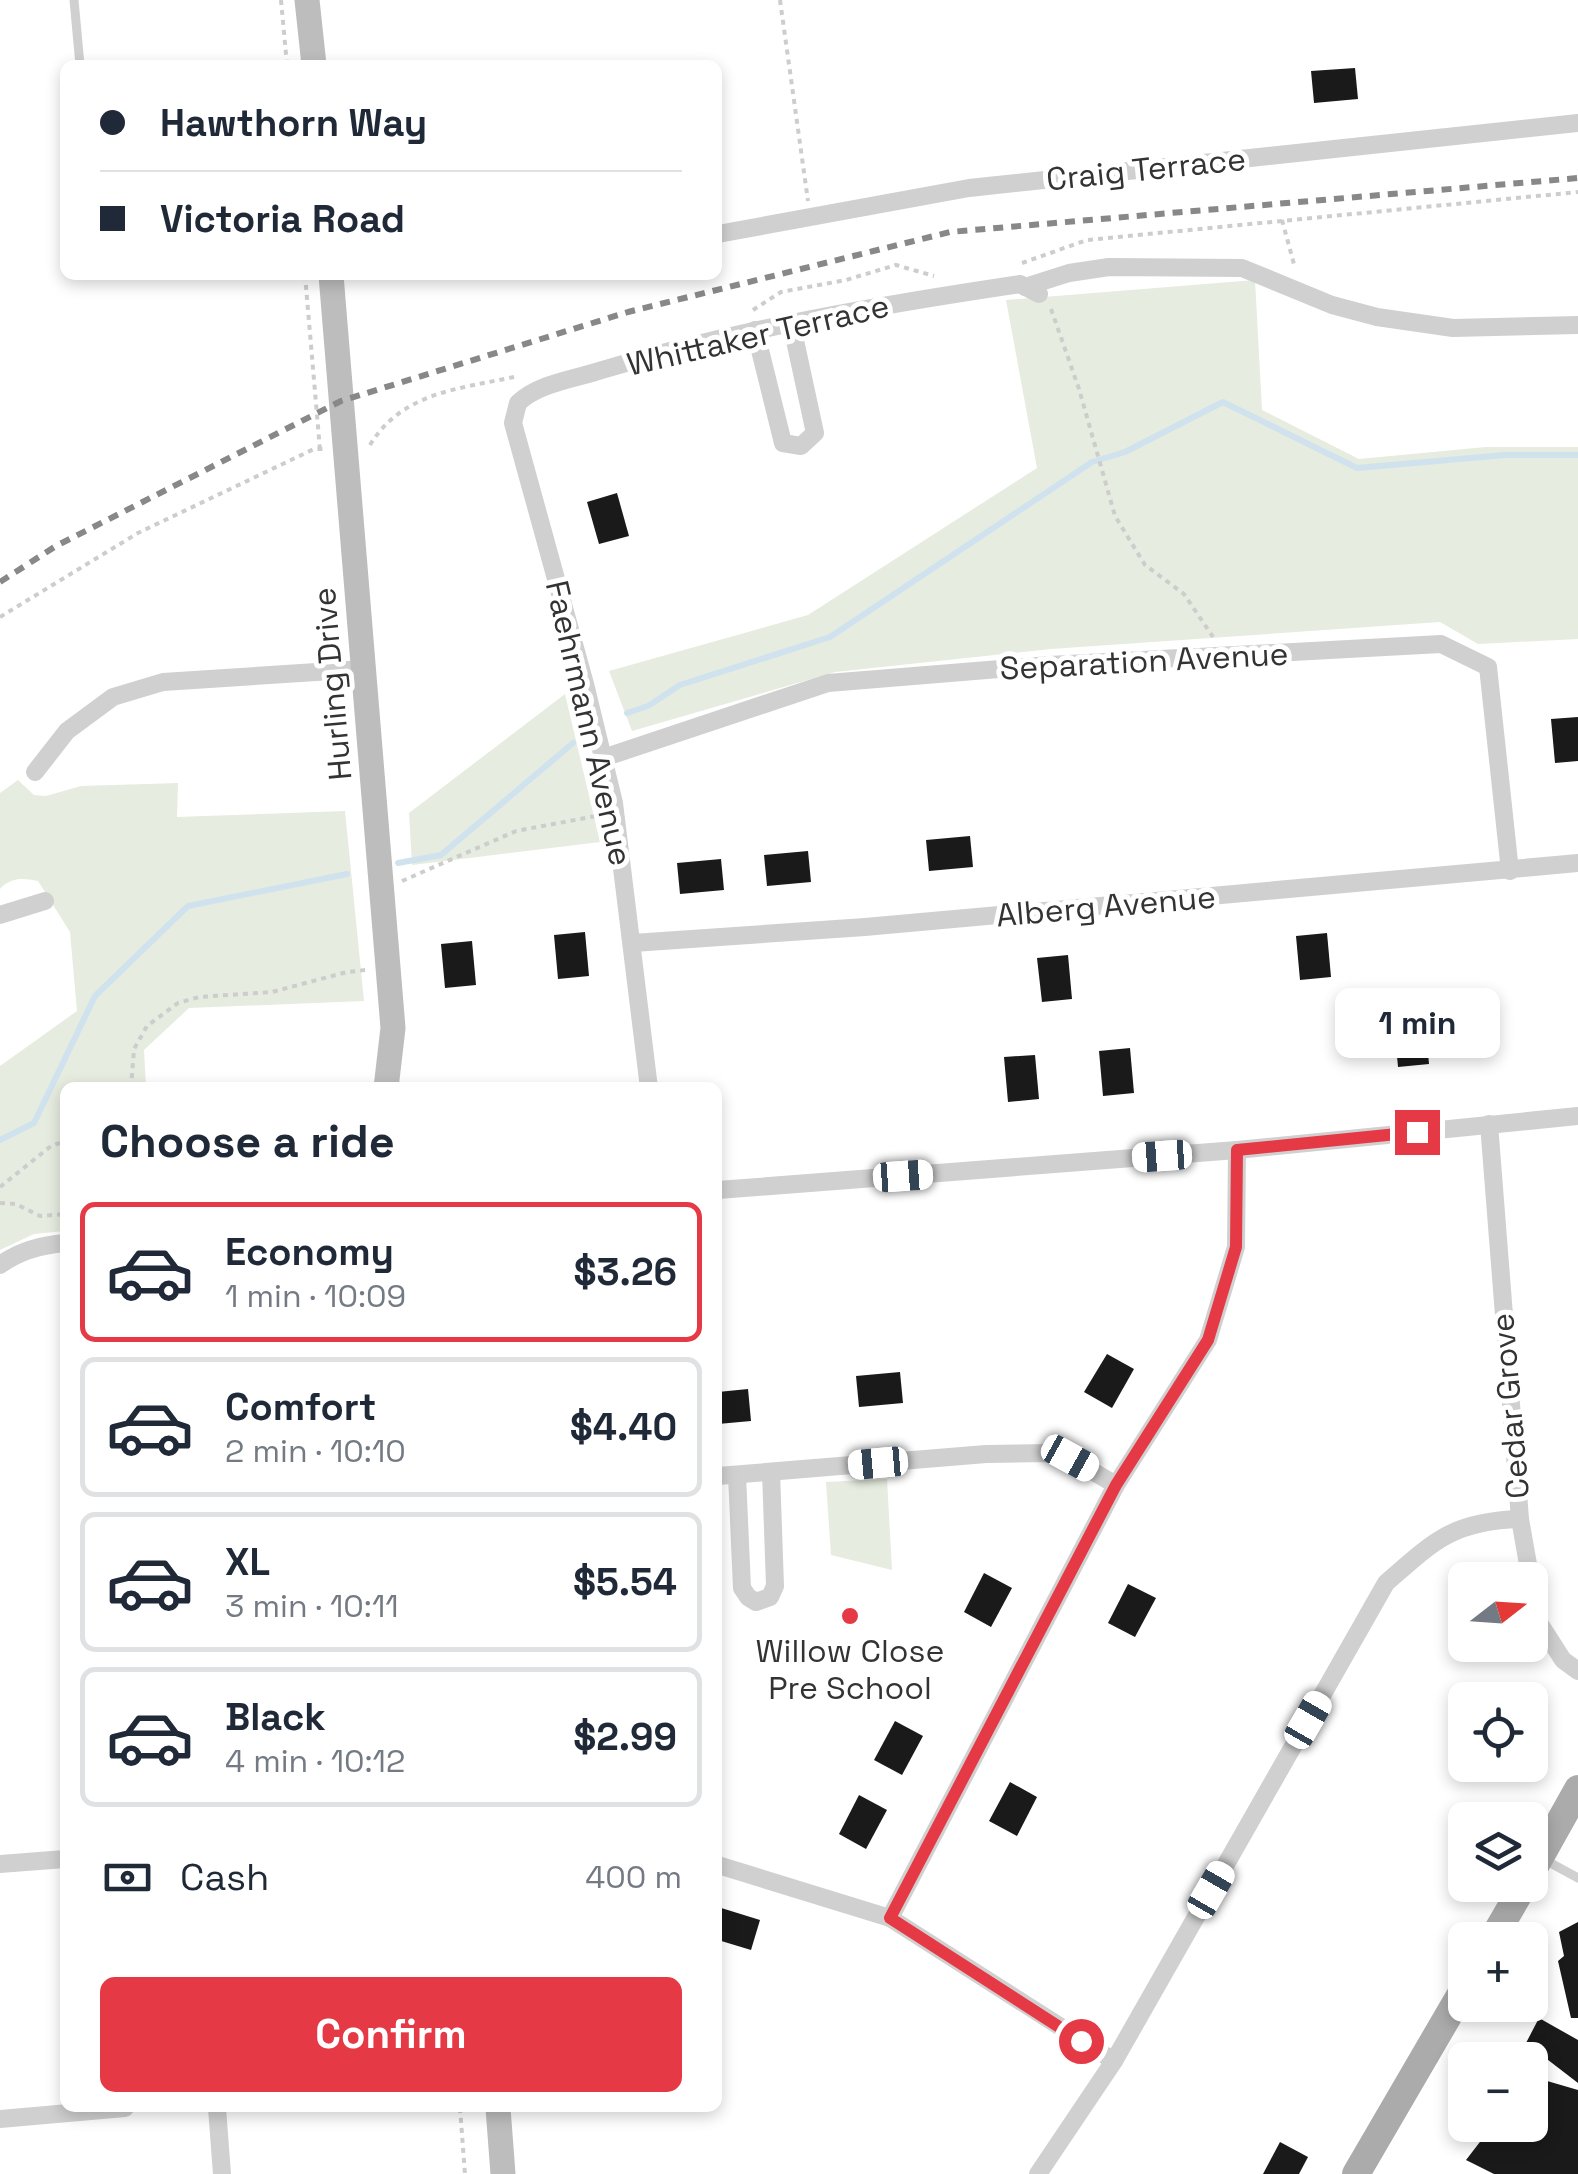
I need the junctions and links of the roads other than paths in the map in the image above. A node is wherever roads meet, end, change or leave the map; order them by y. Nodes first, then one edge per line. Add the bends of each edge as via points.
1 (74, 0) edge
2 (307, 0) edge
3 (80, 60) edge
4 (313, 60) edge
5 (1578, 123) edge
6 (722, 233) edge
7 (331, 280) edge
8 (790, 322) junction
9 (1578, 325) edge
10 (755, 330) junction
11 (513, 423) joint
12 (363, 669) junction
13 (603, 758) junction
14 (35, 772) dead end
15 (1578, 864) edge
16 (1510, 870) junction
17 (45, 902) dead end
18 (0, 915) edge
19 (633, 942) junction
20 (387, 1082) edge
21 (648, 1082) edge
22 (1578, 1116) edge
23 (1489, 1124) junction
24 (1237, 1150) junction
25 (722, 1190) edge
26 (60, 1244) edge
27 (0, 1265) edge
28 (770, 1472) junction
29 (737, 1474) junction
30 (722, 1476) edge
31 (1116, 1485) junction
32 (1520, 1519) junction
33 (1578, 1671) edge
34 (1578, 1789) edge
35 (1548, 1843) edge
36 (60, 1859) edge
37 (0, 1864) edge
38 (722, 1865) edge
39 (1548, 1870) edge
40 (1578, 1878) edge
41 (890, 1918) junction
42 (1448, 2016) edge
43 (1114, 2061) junction
44 (80, 2112) edge
45 (216, 2112) edge
46 (498, 2112) edge
47 (0, 2119) edge
48 (222, 2174) edge
49 (503, 2174) edge
50 (1038, 2174) edge
51 (1356, 2174) edge

1 - 3 lane
2 - 4 street
5 - 6 street, Craig Terrace via 969,188
7 - 12 street, Hurling Drive
8 - 9 street, Whittaker Terrace via 1020,284 1032,290 1069,273 1109,267 1242,268 1378,318 1453,328
8 - 10 street, Whittaker Terrace
8 - 10 street via 815,433 801,446 783,443
10 - 11 street, Whittaker Terrace via 537,390 518,404
11 - 13 street, Faehrmann Avenue
12 - 14 street via 164,682 113,697 67,731
12 - 20 street, Hurling Drive via 394,1028
13 - 16 street, Separation Avenue via 828,683 1440,644 1488,667
13 - 19 street, Faehrmann Avenue
15 - 16 street, Alberg Avenue
16 - 19 street, Alberg Avenue
17 - 18 street
19 - 21 street, Faehrmann Avenue
22 - 23 street
23 - 24 street
23 - 32 street, Cedar Grove
24 - 25 street
24 - 31 street via 1236,1247 1208,1340
26 - 27 street
28 - 29 street
28 - 29 street via 776,1586 756,1602 742,1588
28 - 31 street via 1048,1453
29 - 30 street
31 - 41 street
32 - 33 street, Cedar Grove via 1538,1621
32 - 43 street via 1482,1520 1438,1538 1386,1583
34 - 35 main road
36 - 37 street
38 - 41 street
39 - 40 lane
41 - 43 street
42 - 51 main road
43 - 50 street
44 - 47 street
45 - 48 street
46 - 49 street

